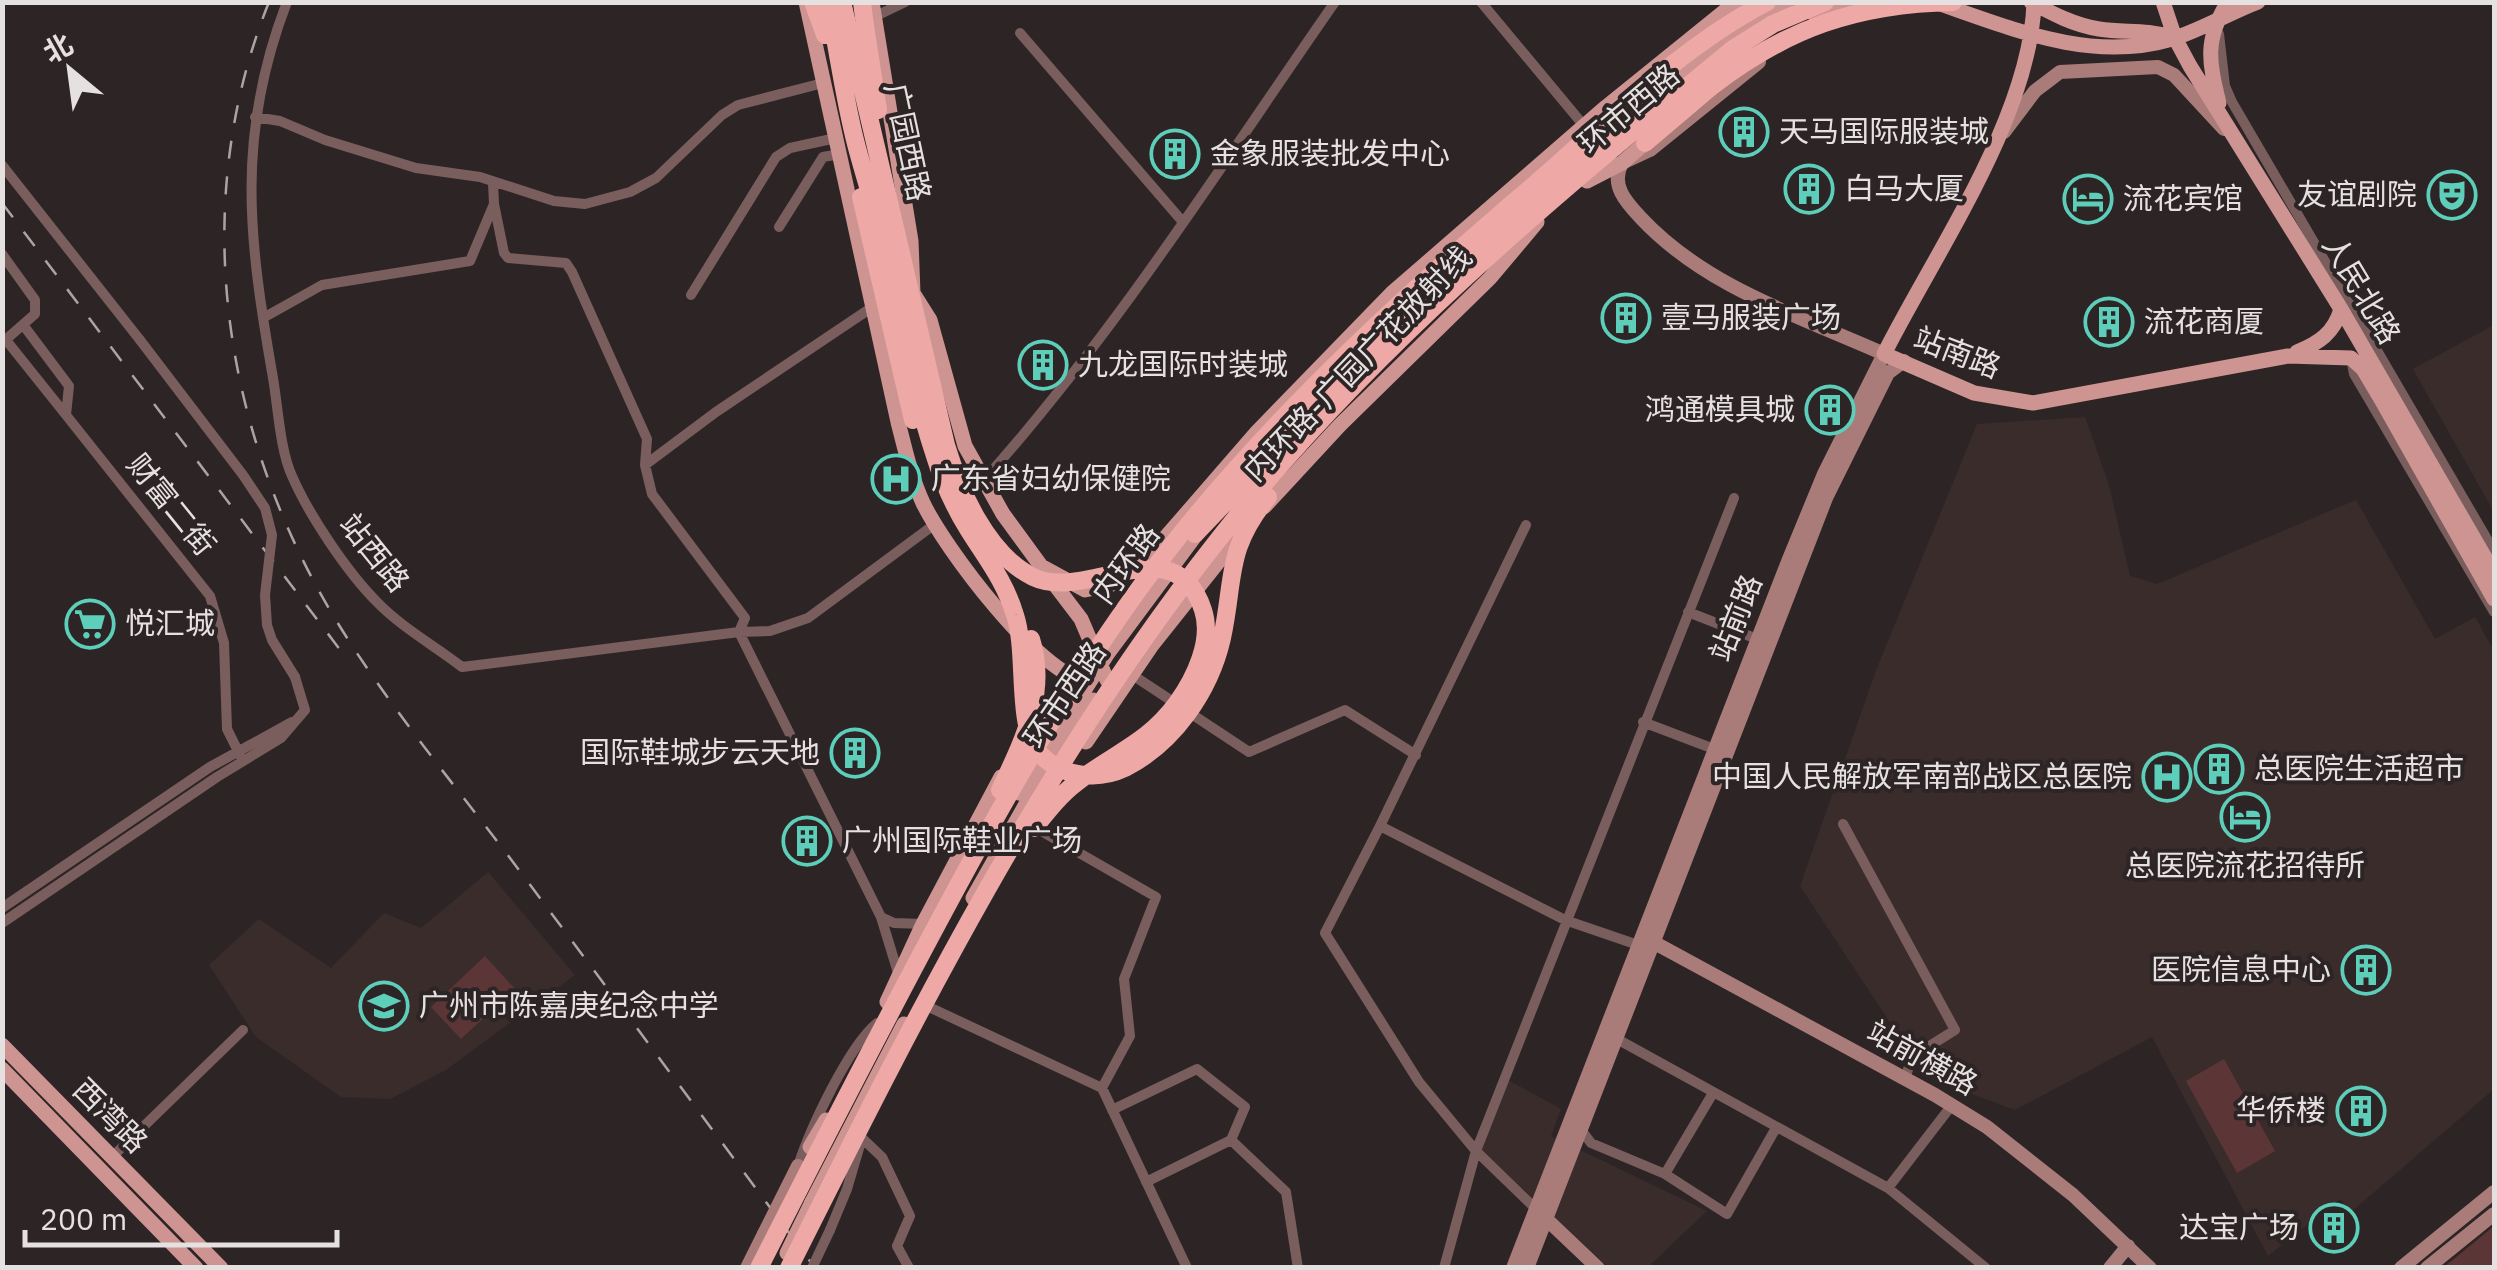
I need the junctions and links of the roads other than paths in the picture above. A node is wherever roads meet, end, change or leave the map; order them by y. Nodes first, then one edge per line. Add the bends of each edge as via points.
1 (287, 2) edge
2 (806, 2) edge
3 (821, 2) edge
4 (905, 2) edge
5 (1335, 2) edge
6 (1480, 2) edge
7 (1736, 2) edge
8 (1768, 2) edge
9 (1787, 2) edge
10 (1935, 2) edge
11 (1956, 2) edge
12 (2163, 2) edge
13 (2228, 2) edge
14 (2240, 2) edge
15 (2258, 2) edge
16 (1853, 3) edge
17 (2033, 3) edge
18 (1826, 6) edge
19 (858, 7) edge
20 (1803, 10) edge
21 (2218, 18) junction
22 (2000, 26) junction
23 (1732, 32) junction
24 (1020, 33) dead end
25 (2032, 33) junction
26 (2175, 38) junction
27 (879, 57) junction
28 (823, 83) junction
29 (1636, 113) junction
30 (255, 117) junction
31 (2222, 117) junction
32 (1585, 127) junction
33 (855, 142) junction
34 (1645, 143) joint
35 (2239, 144) junction
36 (838, 146) junction
37 (1990, 152) junction
38 (1622, 163) junction
39 (2, 165) edge
40 (493, 183) junction
41 (1579, 183) junction
42 (494, 204) junction
43 (1531, 216) junction
44 (1182, 221) junction
45 (779, 227) dead end
46 (2301, 233) junction
47 (2, 254) edge
48 (866, 273) junction
49 (913, 294) junction
50 (691, 295) dead end
51 (874, 306) junction
52 (2342, 309) junction
53 (263, 318) junction
54 (24, 326) junction
55 (4, 341) edge
56 (1884, 354) junction
57 (2288, 356) junction
58 (2351, 358) joint
59 (1904, 361) junction
60 (1350, 390) junction
61 (2396, 393) junction
62 (1363, 402) junction
63 (66, 416) junction
64 (1256, 432) junction
65 (1272, 446) junction
66 (2411, 463) junction
67 (645, 465) junction
68 (1266, 472) junction
69 (982, 482) junction
70 (1281, 487) junction
71 (1734, 498) dead end
72 (934, 524) junction
73 (1526, 525) dead end
74 (2494, 552) edge
75 (1041, 566) junction
76 (2494, 573) edge
77 (2494, 599) edge
78 (996, 608) junction
79 (1688, 612) junction
80 (2494, 612) edge
81 (738, 632) junction
82 (1757, 638) junction
83 (1132, 663) junction
84 (1103, 674) junction
85 (298, 720) junction
86 (1643, 722) junction
87 (1714, 749) junction
88 (236, 750) junction
89 (1416, 755) junction
90 (243, 762) junction
91 (1030, 786) junction
92 (983, 812) junction
93 (1843, 824) dead end
94 (1032, 826) junction
95 (1380, 826) junction
96 (984, 856) junction
97 (992, 882) junction
98 (2, 908) edge
99 (881, 918) junction
100 (925, 920) junction
101 (1566, 920) junction
102 (2, 923) edge
103 (945, 926) junction
104 (1646, 943) junction
105 (899, 976) junction
106 (931, 1008) junction
107 (243, 1030) dead end
108 (880, 1031) junction
109 (1616, 1039) junction
110 (2, 1045) edge
111 (2, 1069) edge
112 (1905, 1079) junction
113 (1102, 1088) junction
114 (1714, 1094) junction
115 (1952, 1105) junction
116 (1112, 1110) junction
117 (844, 1113) junction
118 (1575, 1126) junction
119 (1776, 1128) junction
120 (862, 1138) junction
121 (1230, 1140) junction
122 (810, 1148) junction
123 (1476, 1151) junction
124 (112, 1157) junction
125 (798, 1166) junction
126 (1665, 1174) junction
127 (1146, 1182) junction
128 (1888, 1188) junction
129 (2494, 1192) edge
130 (815, 1198) junction
131 (1542, 1214) junction
132 (2494, 1214) edge
133 (2128, 1246) junction
134 (792, 1260) edge
135 (755, 1267) edge
136 (196, 1268) edge
137 (221, 1268) edge
138 (909, 1268) edge
139 (1187, 1268) edge
140 (1298, 1268) edge
141 (1444, 1268) edge
142 (1514, 1268) edge
143 (1528, 1268) edge
144 (1598, 1268) edge
145 (1986, 1268) edge
146 (2110, 1268) edge
147 (2150, 1268) edge
148 (2401, 1268) edge
149 (2427, 1268) edge

1 - 30 street, 站西路
2 - 28 main road
3 - 33 highway, 内环路-广园广花放射线, bridge
3 - 48 main road, 广园西路 via 886,269
4 - 19 street
5 - 44 street
6 - 32 street
7 - 32 main road
8 - 23 main road, 环市西路
8 - 84 highway, 内环路, bridge via 1662,76 1366,332 1197,514
9 - 23 main road
10 - 22 main road
11 - 22 main road
11 - 34 highway, bridge via 1876,8 1778,41
12 - 26 main road, 人民北路
13 - 21 main road
14 - 21 main road
15 - 21 main road
16 - 18 main road, 环市西路
17 - 25 main road, 站前路
17 - 26 main road via 2093,29
18 - 20 main road, 环市西路
18 - 38 street via 1650,150
18 - 41 highway, 内环路, bridge via 1773,24 1733,49
19 - 27 main road
19 - 27 main road
19 - 49 main road, 广园西路
19 - 97 highway, 内环路, bridge via 896,229 946,446 981,523 1030,576 1078,582 1150,566 1184,582 1202,607 1206,635 1179,700 1146,738 1065,792
20 - 41 main road, 环市西路
21 - 26 main road
21 - 31 main road via 2209,46
21 - 46 street via 2225,86
22 - 25 main road
23 - 29 main road, 环市西路
24 - 44 street
25 - 26 main road via 2106,50
25 - 37 main road, 站前路
26 - 31 main road, 人民北路
27 - 49 main road via 911,241
28 - 36 main road
28 - 40 street via 738,105 656,178 607,201 554,201
29 - 43 highway
29 - 65 main road, 环市西路 via 1417,297
30 - 40 street via 416,168
30 - 53 street, 站西路 via 250,211
31 - 35 main road, 人民北路
32 - 64 main road via 1392,293
33 - 41 highway, 内环路-广园广花放射线, bridge via 934,455 1016,617 1030,736 1050,762 1090,776 1110,774 1144,756 1192,706 1217,655 1238,546 1266,499 1369,384
33 - 108 highway, bridge via 861,200 925,463 956,530 1026,628 1038,675 1018,752
34 - 38 main road
35 - 37 street via 2174,75 2148,67 2060,72 2035,91
35 - 46 main road, 人民北路
36 - 45 street via 822,157
36 - 48 main road
36 - 50 street via 790,148 776,157
37 - 56 main road, 站前路
38 - 41 main road
38 - 56 street, 站南路 via 1617,180 1625,200 1685,259
39 - 85 street, bridge via 265,508 272,534 267,626 306,704
40 - 42 street
41 - 43 main road, 环市西路
41 - 97 highway, 内环路, bridge via 1412,326 1253,497 1103,701
42 - 53 street via 470,260 322,285
42 - 67 street via 508,258 566,264 572,272 648,440
43 - 60 main road, 环市西路
43 - 62 main road via 1490,278
43 - 84 highway, bridge via 1412,312 1245,480 1187,544
44 - 69 street
46 - 52 main road, 人民北路
46 - 61 street
47 - 54 street via 35,300
48 - 51 main road
49 - 69 main road via 930,320 965,446
51 - 67 street
51 - 72 main road via 908,462
52 - 57 main road via 2321,341
52 - 61 main road, 人民北路
53 - 81 street, 站西路 via 290,473 323,533 377,602 462,667
54 - 55 street
54 - 63 street, 财富二街 via 68,386
55 - 63 street
56 - 59 main road, 站南路
56 - 82 street, 站前路 via 1824,474
57 - 58 main road, 站南路
57 - 59 main road, 站南路 via 2034,403 1974,393
58 - 66 main road, 人民北路
59 - 104 street, 站前路 via 1882,384 1826,498
60 - 62 main road
60 - 68 main road, 环市西路
61 - 74 street
61 - 76 main road, 人民北路
62 - 70 main road
63 - 88 street, 财富二街 via 210,596 224,643 228,730
64 - 65 main road
64 - 75 main road via 1152,553 1109,586 1085,590
65 - 84 main road, 环市西路 via 1184,550
66 - 77 main road, 人民北路
66 - 80 street
67 - 81 street via 652,494 745,618
68 - 70 main road
68 - 83 main road, 环市西路 via 1208,542
69 - 75 main road
70 - 83 main road
71 - 79 street
72 - 78 main road
72 - 81 street, 站西路 via 808,618 770,631
73 - 89 street
75 - 84 main road via 1081,619
78 - 84 main road via 1076,680
78 - 92 main road via 1034,668 1039,692
79 - 82 street
79 - 86 street
81 - 99 street
82 - 87 street, 站前路
83 - 84 main road, 环市西路
83 - 89 street via 1249,752 1345,710
84 - 91 main road, 环市西路
84 - 94 main road
84 - 108 highway, 内环路, bridge via 1026,764
85 - 88 street
85 - 90 street
86 - 87 street
86 - 101 street
87 - 104 street, 站前路
88 - 90 street, 财富二街
88 - 98 street
89 - 95 street
90 - 102 street
91 - 92 main road
91 - 96 main road, 环市西路
91 - 130 main road, 环市西路
92 - 96 street
92 - 100 main road
93 - 112 street via 1955,1030 1912,1057
94 - 106 main road
94 - 113 street via 1156,897 1124,980 1130,1036
95 - 101 street
95 - 123 street via 1324,933 1419,1082
96 - 103 main road, 环市西路
97 - 134 highway, 内环路, bridge
99 - 100 street
99 - 105 street
100 - 103 street
100 - 105 main road
101 - 104 street
101 - 123 street
103 - 108 main road, 环市西路
104 - 109 street, 站前路
104 - 112 street, 站前横路
104 - 118 street, 站前路
105 - 108 main road
106 - 113 street
106 - 120 main road
107 - 124 street
108 - 117 main road, 环市西路
108 - 122 main road
108 - 125 street via 854,1052
108 - 135 highway, 内环路, bridge
109 - 114 street
109 - 118 street, 站前路
110 - 124 main road, 西湾路
111 - 136 main road, 西湾路
112 - 115 street, 站前横路
113 - 116 street
114 - 119 street
114 - 126 street
115 - 128 street
115 - 133 street, 站前横路 via 2025,1155
116 - 121 street via 1197,1070 1244,1107
116 - 127 street
117 - 122 street
117 - 130 main road, 环市西路
118 - 126 street via 1591,1143
118 - 131 street, 站前路
119 - 126 street via 1727,1214
119 - 128 street
120 - 130 street
120 - 134 street, bridge via 830,1230
120 - 138 street via 882,1157 910,1216 897,1246
121 - 127 street
121 - 140 street via 1286,1192
122 - 125 street
123 - 131 street
123 - 141 street
124 - 137 main road, 西湾路
125 - 135 street, bridge
127 - 139 street
128 - 145 street
129 - 148 street
130 - 134 main road, 环市西路, bridge
130 - 134 street, bridge
131 - 142 street, 站前路
131 - 143 street, 站前路
131 - 144 street
132 - 149 street
133 - 146 street
133 - 147 street, 站前横路
134 - 135 main road, 环市西路

